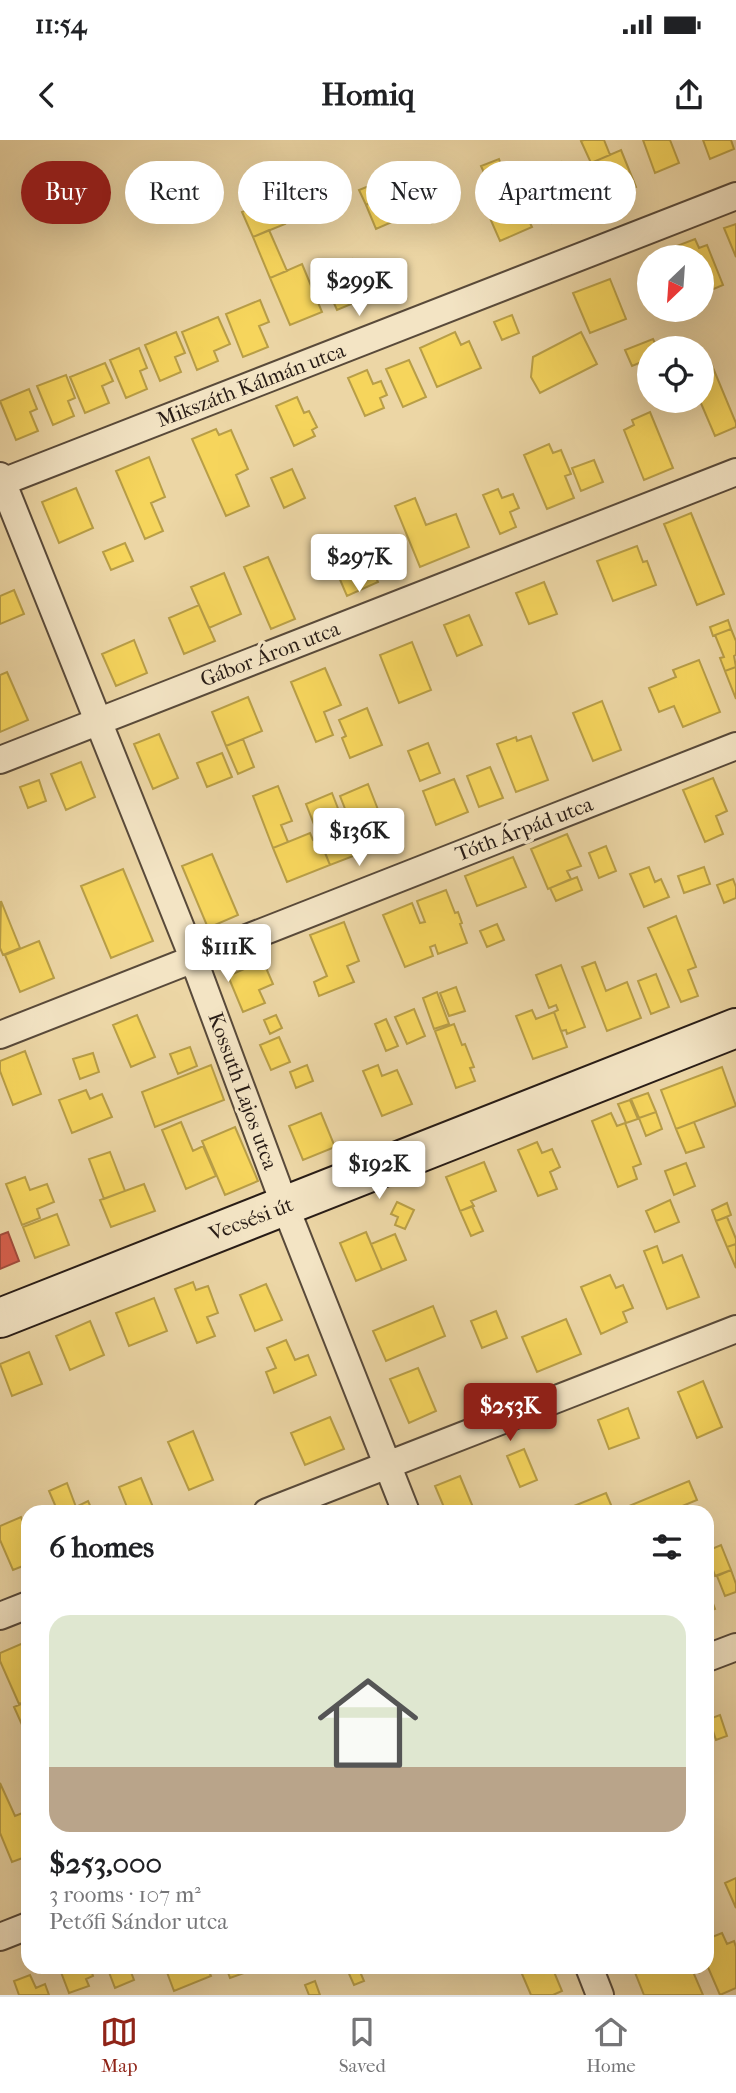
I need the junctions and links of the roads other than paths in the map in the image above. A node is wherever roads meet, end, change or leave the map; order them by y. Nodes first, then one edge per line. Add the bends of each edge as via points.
1 (736, 197) edge
2 (736, 472) edge
3 (1, 480) edge
4 (98, 720) junction
5 (736, 746) edge
6 (0, 760) edge
7 (194, 958) junction
8 (736, 1028) edge
9 (0, 1035) edge
10 (285, 1206) junction
11 (0, 1318) edge
12 (736, 1329) edge
13 (388, 1465) junction
14 (285, 1505) edge
15 (403, 1505) edge
16 (21, 1608) edge
17 (0, 1616) edge
18 (736, 1647) edge
19 (714, 1655) edge
20 (21, 1929) edge
21 (0, 1937) edge
22 (592, 1974) edge
23 (600, 1995) edge

1 - 3 street, Mikszáth Kálmán utca
2 - 4 street, Gábor Áron utca
3 - 4 street, Kossuth Lajos utca
4 - 6 street, Gábor Áron utca
4 - 7 street, Kossuth Lajos utca
5 - 7 street, Tóth Árpád utca
7 - 9 street, Tóth Árpád utca
7 - 10 street, Kossuth Lajos utca
8 - 10 main road, Vecsési út
10 - 11 main road, Vecsési út
10 - 13 street, Kossuth Lajos utca
12 - 13 street
13 - 14 street
13 - 15 street, Kossuth Lajos utca
16 - 17 street
18 - 19 street
20 - 21 street
22 - 23 street

